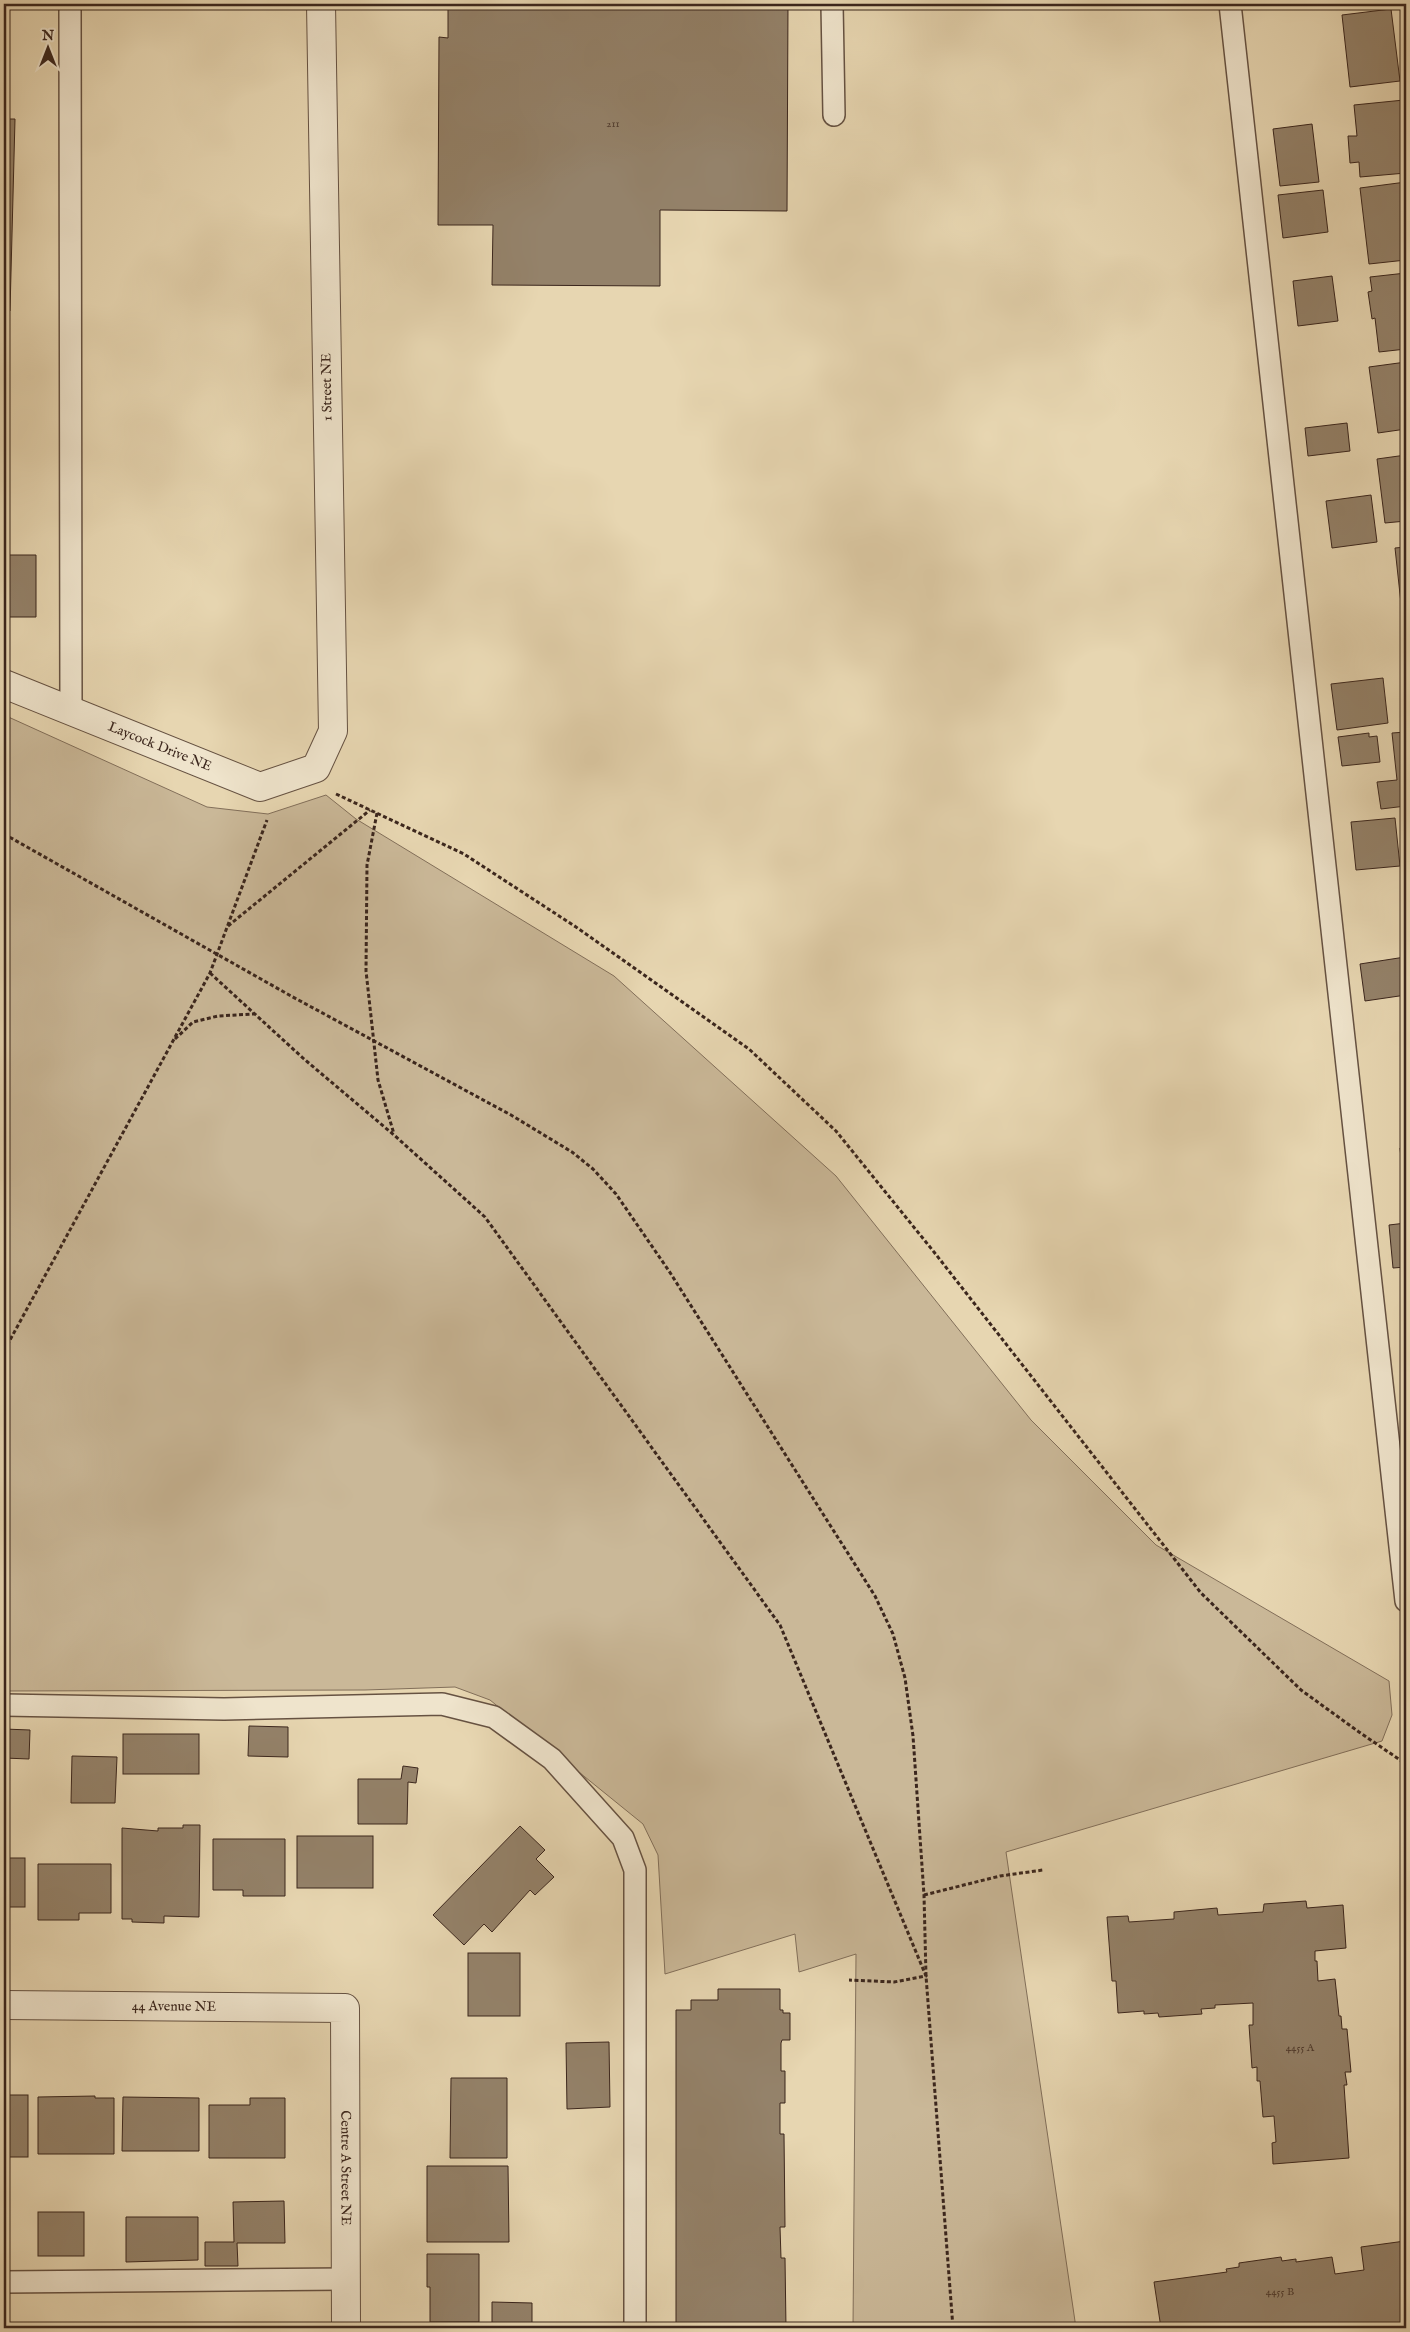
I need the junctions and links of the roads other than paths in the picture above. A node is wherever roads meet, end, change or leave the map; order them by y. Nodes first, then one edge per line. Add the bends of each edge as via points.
1 (70, 4) edge
2 (321, 4) edge
3 (832, 4) edge
4 (1230, 4) edge
5 (834, 115) dead end
6 (4, 684) edge
7 (72, 713) junction
8 (323, 779) joint
9 (1406, 1601) edge
10 (4, 1705) edge
11 (4, 2005) edge
12 (345, 2008) joint
13 (346, 2279) junction
14 (4, 2282) edge
15 (346, 2328) edge
16 (635, 2328) edge

1 - 7 lane
2 - 8 street, 1 Street NE via 332,731
3 - 5 lane
4 - 9 lane
6 - 7 street, Laycock Drive NE
7 - 8 street, Laycock Drive NE via 260,787
10 - 16 lane via 224,1709 442,1704 494,1717 552,1759 623,1838 635,1870
11 - 12 street, 44 Avenue NE
12 - 13 street, Centre A Street NE
13 - 14 lane
13 - 15 street, Centre A Street NE

